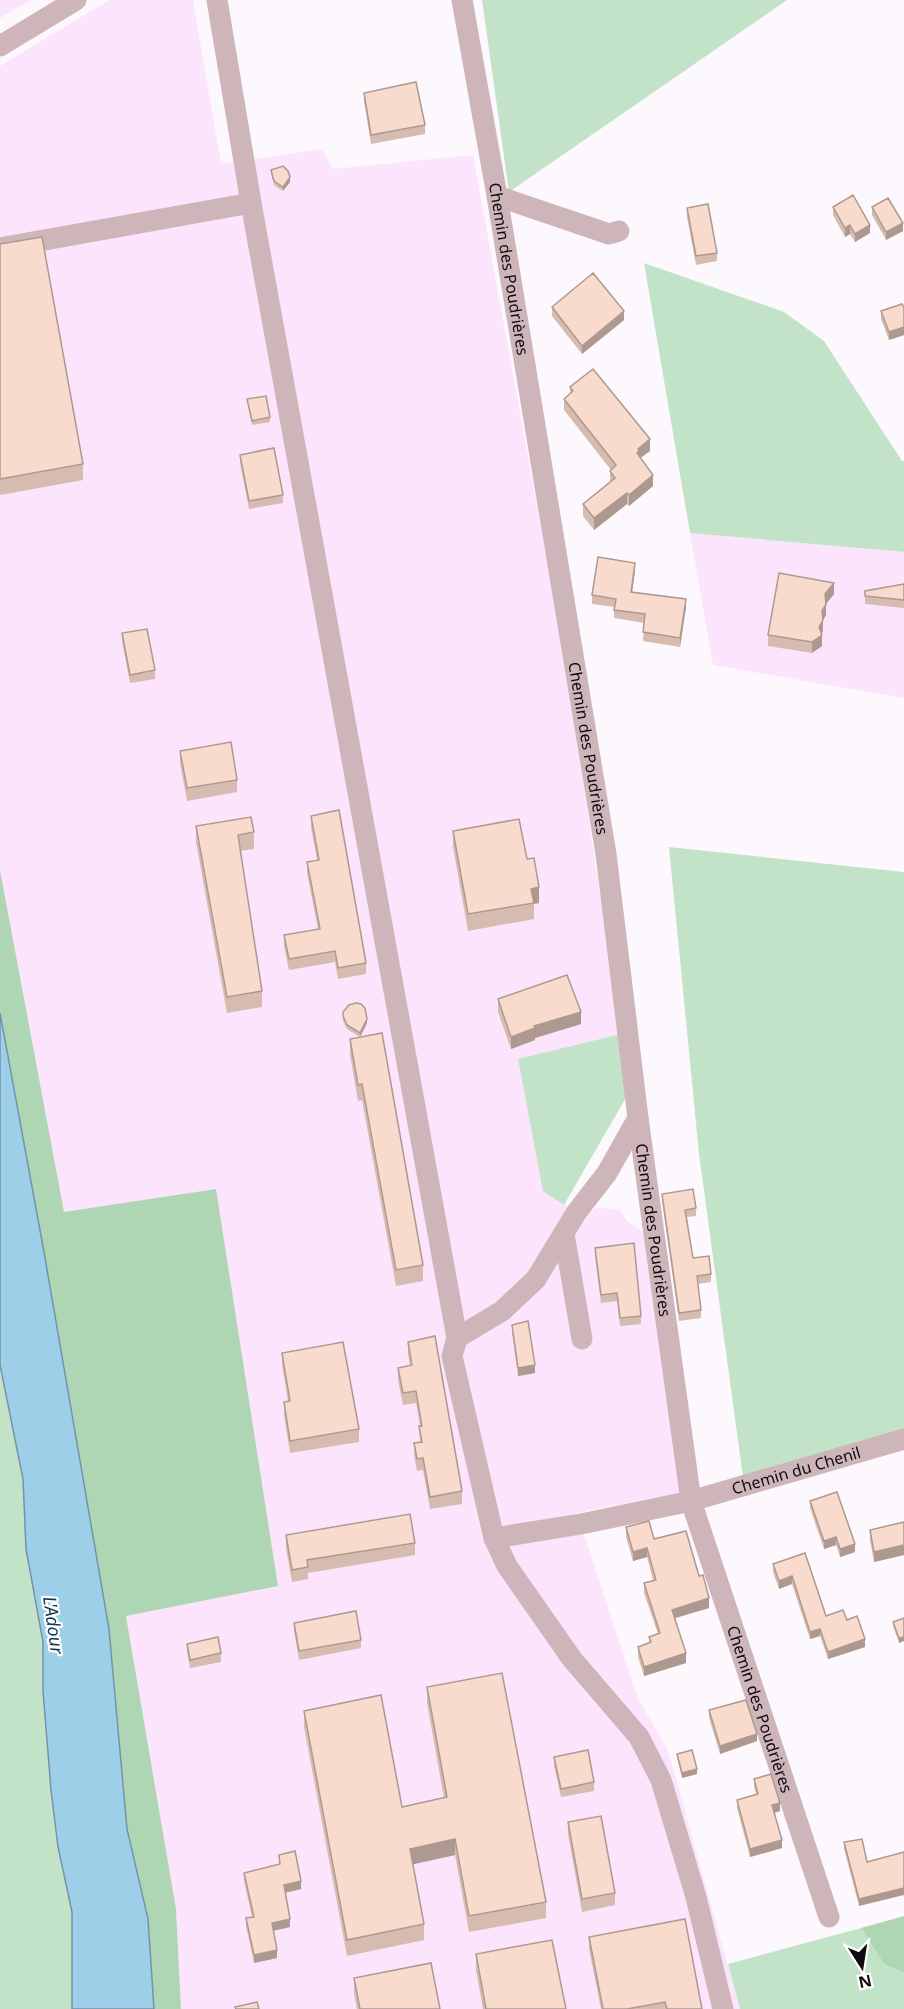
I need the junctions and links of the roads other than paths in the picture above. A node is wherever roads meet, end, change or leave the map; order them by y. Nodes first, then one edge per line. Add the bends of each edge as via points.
1 (76, 0) edge
2 (217, 0) edge
3 (462, 0) edge
4 (0, 46) edge
5 (497, 196) junction
6 (251, 203) junction
7 (619, 231) dead end
8 (0, 248) edge
9 (638, 1118) junction
10 (564, 1234) junction
11 (457, 1338) junction
12 (582, 1339) dead end
13 (904, 1439) edge
14 (691, 1502) junction
15 (494, 1538) junction
16 (829, 1917) dead end
17 (723, 2009) edge

1 - 4 street
2 - 6 street
3 - 5 street, Chemin des Poudrières
5 - 7 street via 609,234
5 - 9 street, Chemin des Poudrières via 606,854
6 - 8 street
6 - 11 street
9 - 10 street via 607,1173
9 - 14 street, Chemin des Poudrières
10 - 11 street via 536,1279 502,1311
10 - 12 street
11 - 15 street via 452,1356
13 - 14 street, Chemin du Chenil
14 - 15 street
14 - 16 street, Chemin des Poudrières
15 - 17 street via 507,1566 572,1659 639,1737 661,1780 696,1897

